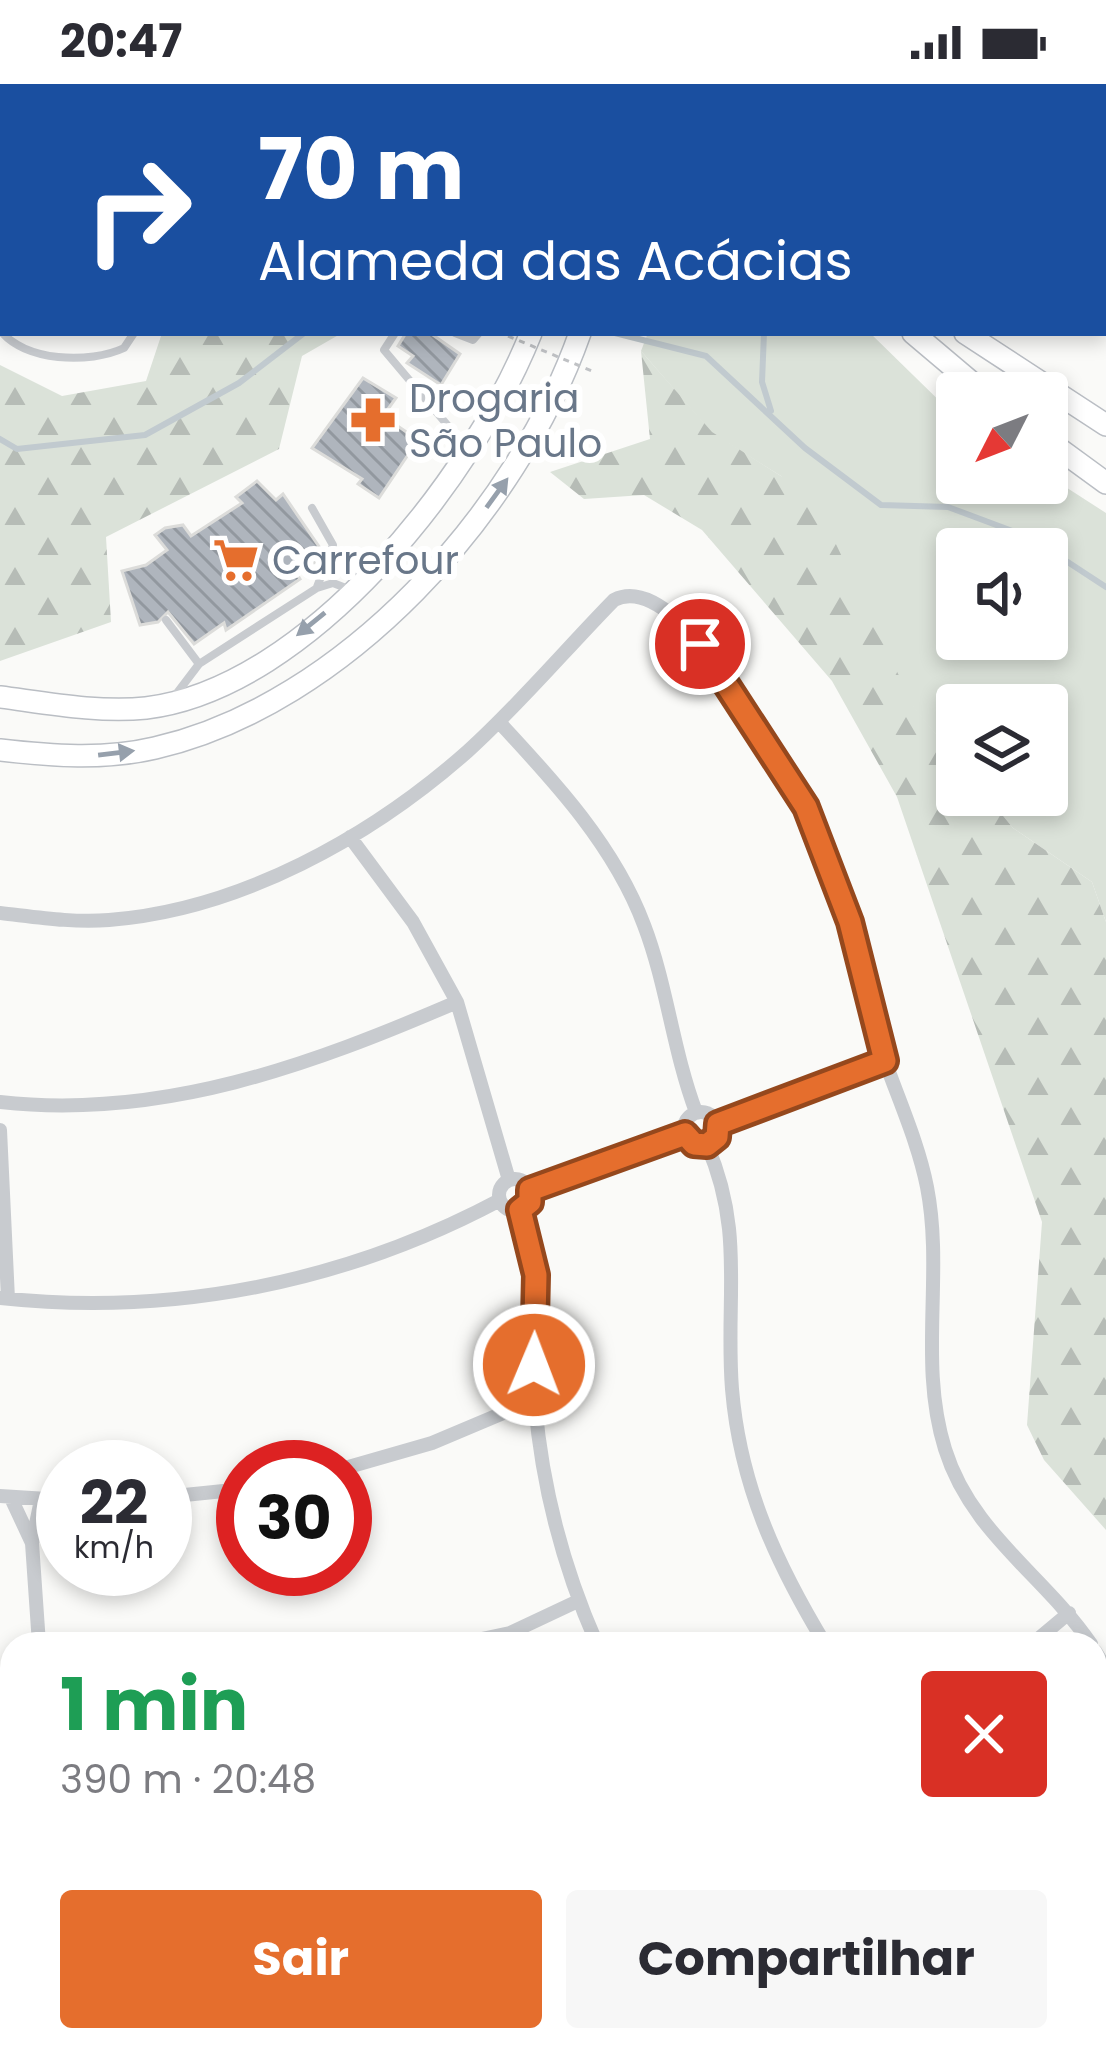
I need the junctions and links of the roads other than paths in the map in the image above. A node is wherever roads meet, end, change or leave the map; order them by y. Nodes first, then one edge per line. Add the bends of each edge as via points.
1 (7, 336) edge
2 (132, 336) edge
3 (393, 336) edge
4 (518, 336) edge
5 (579, 336) edge
6 (907, 336) edge
7 (916, 336) edge
8 (971, 337) edge
9 (932, 352) junction
10 (957, 372) edge
11 (1106, 425) edge
12 (448, 427) dead end
13 (1068, 455) edge
14 (1106, 483) edge
15 (312, 508) dead end
16 (317, 588) junction
17 (352, 591) junction
18 (166, 620) dead end
19 (199, 664) junction
20 (0, 697) edge
21 (170, 703) junction
22 (499, 722) junction
23 (0, 749) edge
24 (350, 837) junction
25 (0, 913) edge
26 (457, 1002) junction
27 (885, 1061) junction
28 (0, 1102) edge
29 (696, 1112) junction
30 (718, 1124) junction
31 (0, 1130) edge
32 (685, 1134) junction
33 (707, 1145) junction
34 (509, 1180) junction
35 (530, 1190) junction
36 (500, 1201) junction
37 (520, 1210) junction
38 (4, 1298) edge
39 (534, 1400) junction
40 (372, 1460) edge
41 (6, 1497) edge
42 (36, 1500) edge
43 (36, 1524) edge
44 (32, 1543) junction
45 (578, 1601) junction
46 (1069, 1612) junction
47 (38, 1632) edge
48 (524, 1632) edge
49 (592, 1632) edge
50 (817, 1632) edge
51 (1046, 1632) edge
52 (1083, 1632) edge

1 - 2 lane via 21,349 89,357 124,348
3 - 12 lane via 384,350
4 - 17 main road via 458,472
23 -> 5 main road via 104,756 154,748 200,735 295,688 452,552 524,455
6 - 9 main road
7 - 9 main road
8 - 11 main road
9 - 10 main road
13 - 14 main road
15 - 16 lane via 333,545
16 - 17 lane via 333,583
16 - 19 lane
17 -> 21 main road via 229,680
18 - 19 lane
19 - 21 lane
20 - 21 main road
22 - 24 street
22 - 27 street via 614,600 643,595 671,611 806,807 850,922
22 - 29 street via 624,881 656,961
24 - 25 street via 258,882 145,916
24 - 26 street via 413,922
26 - 28 street via 226,1088
26 - 34 street
27 - 30 street
27 - 46 street via 927,1185 930,1354 944,1448 980,1521
29 - 30 street
29 - 32 street
30 - 33 street
31 - 38 street
32 - 33 street
32 - 35 street
33 - 50 street via 734,1242 732,1390 751,1495 788,1585
34 - 35 street
34 - 36 street
35 - 37 street
36 - 37 street
36 - 38 street via 384,1254 260,1289 99,1303
37 - 39 street via 536,1275
39 - 40 street
39 - 45 street
41 - 42 street
41 - 44 street
43 - 44 street
44 - 47 street
45 - 48 street
45 - 49 street
46 - 51 street
46 - 52 street

